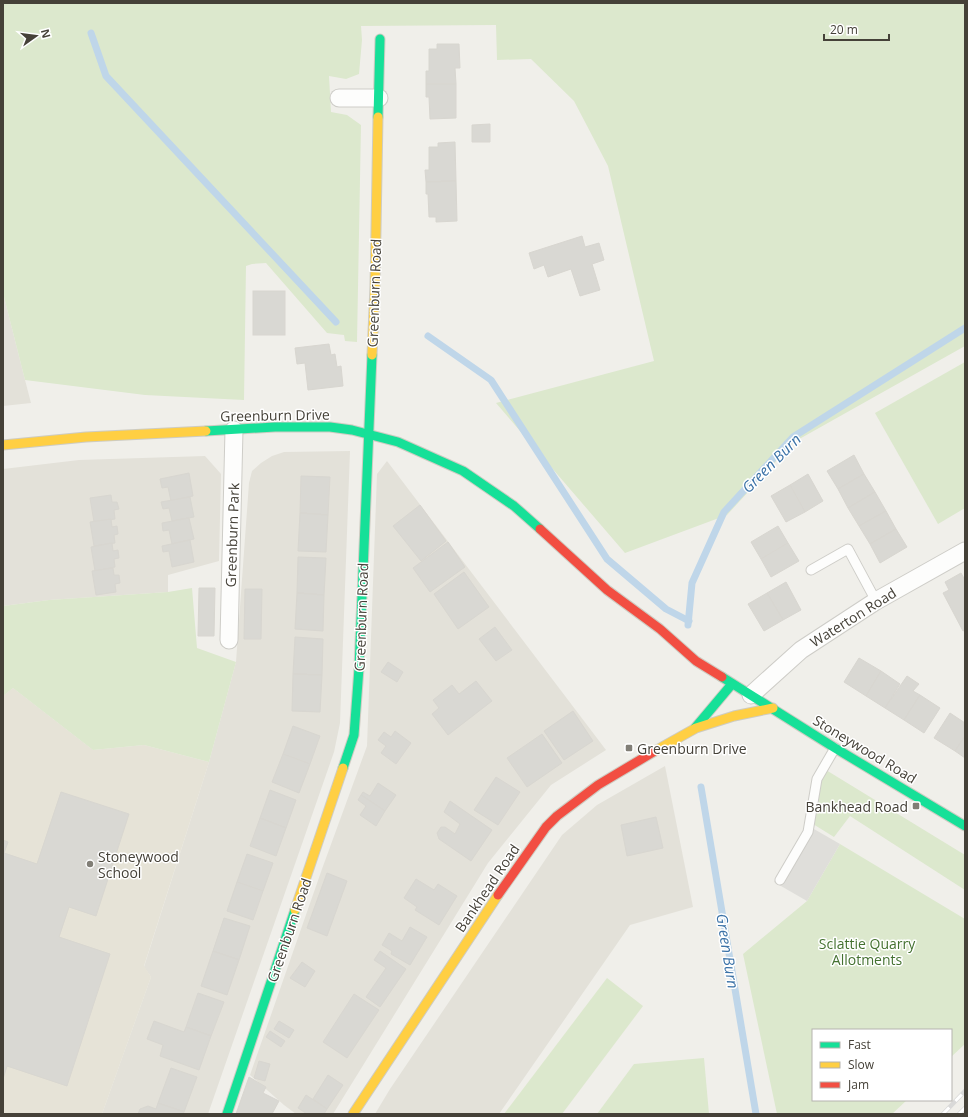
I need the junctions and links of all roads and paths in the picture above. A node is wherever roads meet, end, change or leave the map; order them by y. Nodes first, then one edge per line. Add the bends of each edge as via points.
1 (380, 39) dead end
2 (339, 98) dead end
3 (379, 98) junction
4 (234, 430) junction
5 (369, 434) junction
6 (3, 445) edge
7 (965, 551) edge
8 (811, 570) dead end
9 (876, 601) junction
10 (229, 640) dead end
11 (732, 684) junction
12 (751, 695) junction
13 (773, 708) junction
14 (694, 729) junction
15 (834, 748) junction
16 (965, 826) edge
17 (780, 880) dead end
18 (226, 1114) edge
19 (353, 1114) edge

1 - 3 street, Greenburn Road
2 - 3 street
3 - 5 street, Greenburn Road
4 - 5 street, Greenburn Drive via 323,427
4 - 6 street, Greenburn Drive via 86,437
4 - 10 street, Greenburn Park
5 - 11 street, Greenburn Drive via 435,457 489,488 549,536 607,590 660,629 696,661
5 - 18 street, Greenburn Road via 354,735
7 - 9 street, Waterton Road
8 - 9 lane via 848,549
9 - 12 street, Waterton Road via 801,650
11 - 12 street, Greenburn Drive
11 - 14 street, Bankhead Road
12 - 13 street, Stoneywood Road
13 - 14 street, Bankhead Road via 733,716
13 - 15 street, Stoneywood Road
14 - 19 street, Bankhead Road via 640,759 558,813 484,916
15 - 16 street, Stoneywood Road
15 - 17 lane via 817,779 808,832

